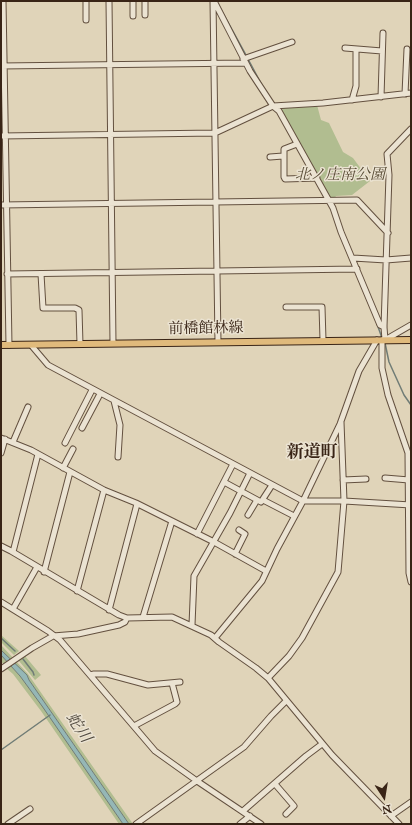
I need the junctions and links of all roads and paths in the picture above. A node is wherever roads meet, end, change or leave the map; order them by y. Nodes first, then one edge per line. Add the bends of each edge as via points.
1 (3, 1) edge
2 (86, 1) edge
3 (108, 1) edge
4 (133, 1) edge
5 (145, 1) edge
6 (214, 1) edge
7 (145, 15) dead end
8 (134, 16) dead end
9 (2, 20) edge
10 (86, 20) dead end
11 (383, 33) dead end
12 (292, 42) dead end
13 (345, 48) dead end
14 (356, 49) junction
15 (407, 49) dead end
16 (382, 51) junction
17 (244, 61) junction
18 (214, 64) junction
19 (110, 65) junction
20 (2, 66) edge
21 (3, 91) edge
22 (408, 94) edge
23 (381, 97) junction
24 (352, 100) junction
25 (273, 106) junction
26 (411, 129) edge
27 (215, 133) junction
28 (111, 134) junction
29 (4, 136) edge
30 (297, 144) junction
31 (283, 156) junction
32 (270, 157) dead end
33 (317, 178) junction
34 (328, 200) junction
35 (216, 202) junction
36 (112, 203) junction
37 (4, 205) edge
38 (388, 233) junction
39 (353, 258) junction
40 (411, 258) edge
41 (386, 260) junction
42 (357, 269) junction
43 (217, 271) junction
44 (112, 272) junction
45 (7, 274) junction
46 (41, 274) junction
47 (286, 307) dead end
48 (411, 325) edge
49 (384, 327) junction
50 (323, 340) junction
51 (381, 340) junction
52 (411, 340) edge
53 (218, 342) junction
54 (80, 344) junction
55 (113, 344) junction
56 (1, 345) edge
57 (9, 345) junction
58 (31, 345) junction
59 (92, 390) junction
60 (100, 394) junction
61 (114, 401) junction
62 (28, 407) dead end
63 (341, 421) junction
64 (82, 428) dead end
65 (3, 438) edge
66 (13, 442) junction
67 (65, 443) dead end
68 (73, 449) dead end
69 (1, 453) edge
70 (38, 454) junction
71 (118, 457) dead end
72 (233, 464) junction
73 (63, 468) junction
74 (70, 472) junction
75 (250, 473) junction
76 (410, 477) edge
77 (386, 478) dead end
78 (366, 479) dead end
79 (343, 480) junction
80 (224, 482) junction
81 (272, 485) junction
82 (104, 490) junction
83 (241, 492) junction
84 (257, 500) junction
85 (263, 500) junction
86 (303, 501) junction
87 (344, 501) junction
88 (137, 504) junction
89 (410, 505) edge
90 (248, 515) dead end
91 (294, 516) junction
92 (172, 521) junction
93 (239, 530) dead end
94 (197, 534) junction
95 (214, 542) junction
96 (1, 546) edge
97 (13, 552) junction
98 (235, 554) junction
99 (37, 567) junction
100 (266, 571) junction
101 (44, 572) junction
102 (411, 582) edge
103 (77, 591) junction
104 (1, 602) edge
105 (12, 609) junction
106 (109, 610) junction
107 (143, 617) junction
108 (127, 618) junction
109 (192, 625) junction
110 (54, 636) junction
111 (215, 638) junction
112 (3, 668) edge
113 (90, 675) junction
114 (268, 678) junction
115 (180, 682) dead end
116 (172, 683) junction
117 (286, 701) junction
118 (134, 726) junction
119 (322, 744) junction
120 (197, 781) junction
121 (275, 784) junction
122 (411, 802) edge
123 (30, 809) dead end
124 (243, 811) junction
125 (286, 814) dead end
126 (250, 816) junction
127 (391, 816) junction
128 (8, 824) edge
129 (136, 824) edge
130 (240, 824) edge
131 (261, 824) edge
132 (398, 824) edge

1 - 9 street
2 - 10 street
3 - 19 street
4 - 8 street
5 - 7 street
6 - 17 street
6 - 18 street
9 - 20 street
11 - 16 street
12 - 17 street
13 - 14 street
14 - 16 street
14 - 24 street via 356,86
15 - 22 street
16 - 23 street
17 - 18 street
17 - 25 street
18 - 19 street
18 - 27 street
19 - 20 street
19 - 28 street
20 - 21 street
21 - 29 street
22 - 23 street
23 - 24 street
24 - 25 street
25 - 27 street
25 - 30 street via 279,111
26 - 38 street via 387,154
27 - 28 street
27 - 35 street
28 - 29 street
28 - 36 street
29 - 37 street
30 - 31 street via 284,149
30 - 33 street
31 - 32 street
31 - 33 street via 285,179
33 - 34 street
34 - 35 street
34 - 38 street via 357,200
34 - 39 street
35 - 36 street
35 - 43 street
36 - 37 street
36 - 44 street
37 - 45 street
38 - 41 street
39 - 41 street
39 - 42 street
40 - 41 street
41 - 49 street
42 - 43 street
42 - 49 street via 380,325
43 - 44 street
43 - 53 street
44 - 46 street
44 - 55 street
45 - 46 street
45 - 57 street
46 - 54 street via 43,308 79,310
47 - 50 street via 322,307
48 - 51 street
49 - 51 street
50 - 51 main road, 前橋館林線
50 - 53 main road, 前橋館林線
51 - 52 main road, 前橋館林線
51 - 63 street via 359,371
51 - 76 street via 382,368 388,396 408,453
53 - 55 main road, 前橋館林線
54 - 55 main road, 前橋館林線
54 - 58 main road, 前橋館林線
56 - 57 main road, 前橋館林線
57 - 58 main road, 前橋館林線
58 - 59 street via 48,366
59 - 60 street
59 - 67 street
60 - 61 street
60 - 64 street
61 - 71 street via 120,425
61 - 72 street
62 - 66 street
63 - 79 street
63 - 86 street
65 - 66 street
65 - 69 street
66 - 70 street
68 - 73 street
70 - 73 street
70 - 97 street
72 - 75 street
72 - 80 street
73 - 74 street
74 - 82 street
74 - 101 street
75 - 81 street
75 - 83 street
76 - 77 street
76 - 89 street
78 - 79 street
79 - 87 street
80 - 83 street
80 - 94 street
81 - 85 street
81 - 86 street
82 - 88 street
82 - 103 street
83 - 84 street
83 - 95 street
84 - 85 street
84 - 90 street
85 - 91 street
86 - 87 street
86 - 91 street
87 - 89 street
87 - 114 street via 338,572 302,638
88 - 92 street
88 - 106 street
89 - 102 street
91 - 100 street
92 - 94 street
92 - 107 street
93 - 98 street via 246,534
94 - 95 street
95 - 98 street
95 - 109 street via 194,576
96 - 97 street
97 - 99 street
98 - 100 street
99 - 101 street
99 - 105 street
100 - 111 street via 262,581
101 - 103 street
103 - 106 street
104 - 105 street
105 - 110 street
106 - 108 street
107 - 108 street
107 - 109 street via 172,617
108 - 110 street via 119,625 78,634
109 - 111 street
110 - 112 street
110 - 113 street
111 - 114 street
113 - 116 street via 107,674 148,685
113 - 118 street
114 - 117 street
115 - 116 street
116 - 118 street via 176,704
117 - 119 street
117 - 120 street via 244,748
118 - 120 street via 156,751
119 - 121 street
119 - 127 street
120 - 124 street
120 - 129 street
121 - 124 street
121 - 125 street via 294,806
122 - 127 street
123 - 128 street
124 - 126 street
126 - 130 street
126 - 131 street
127 - 132 street

